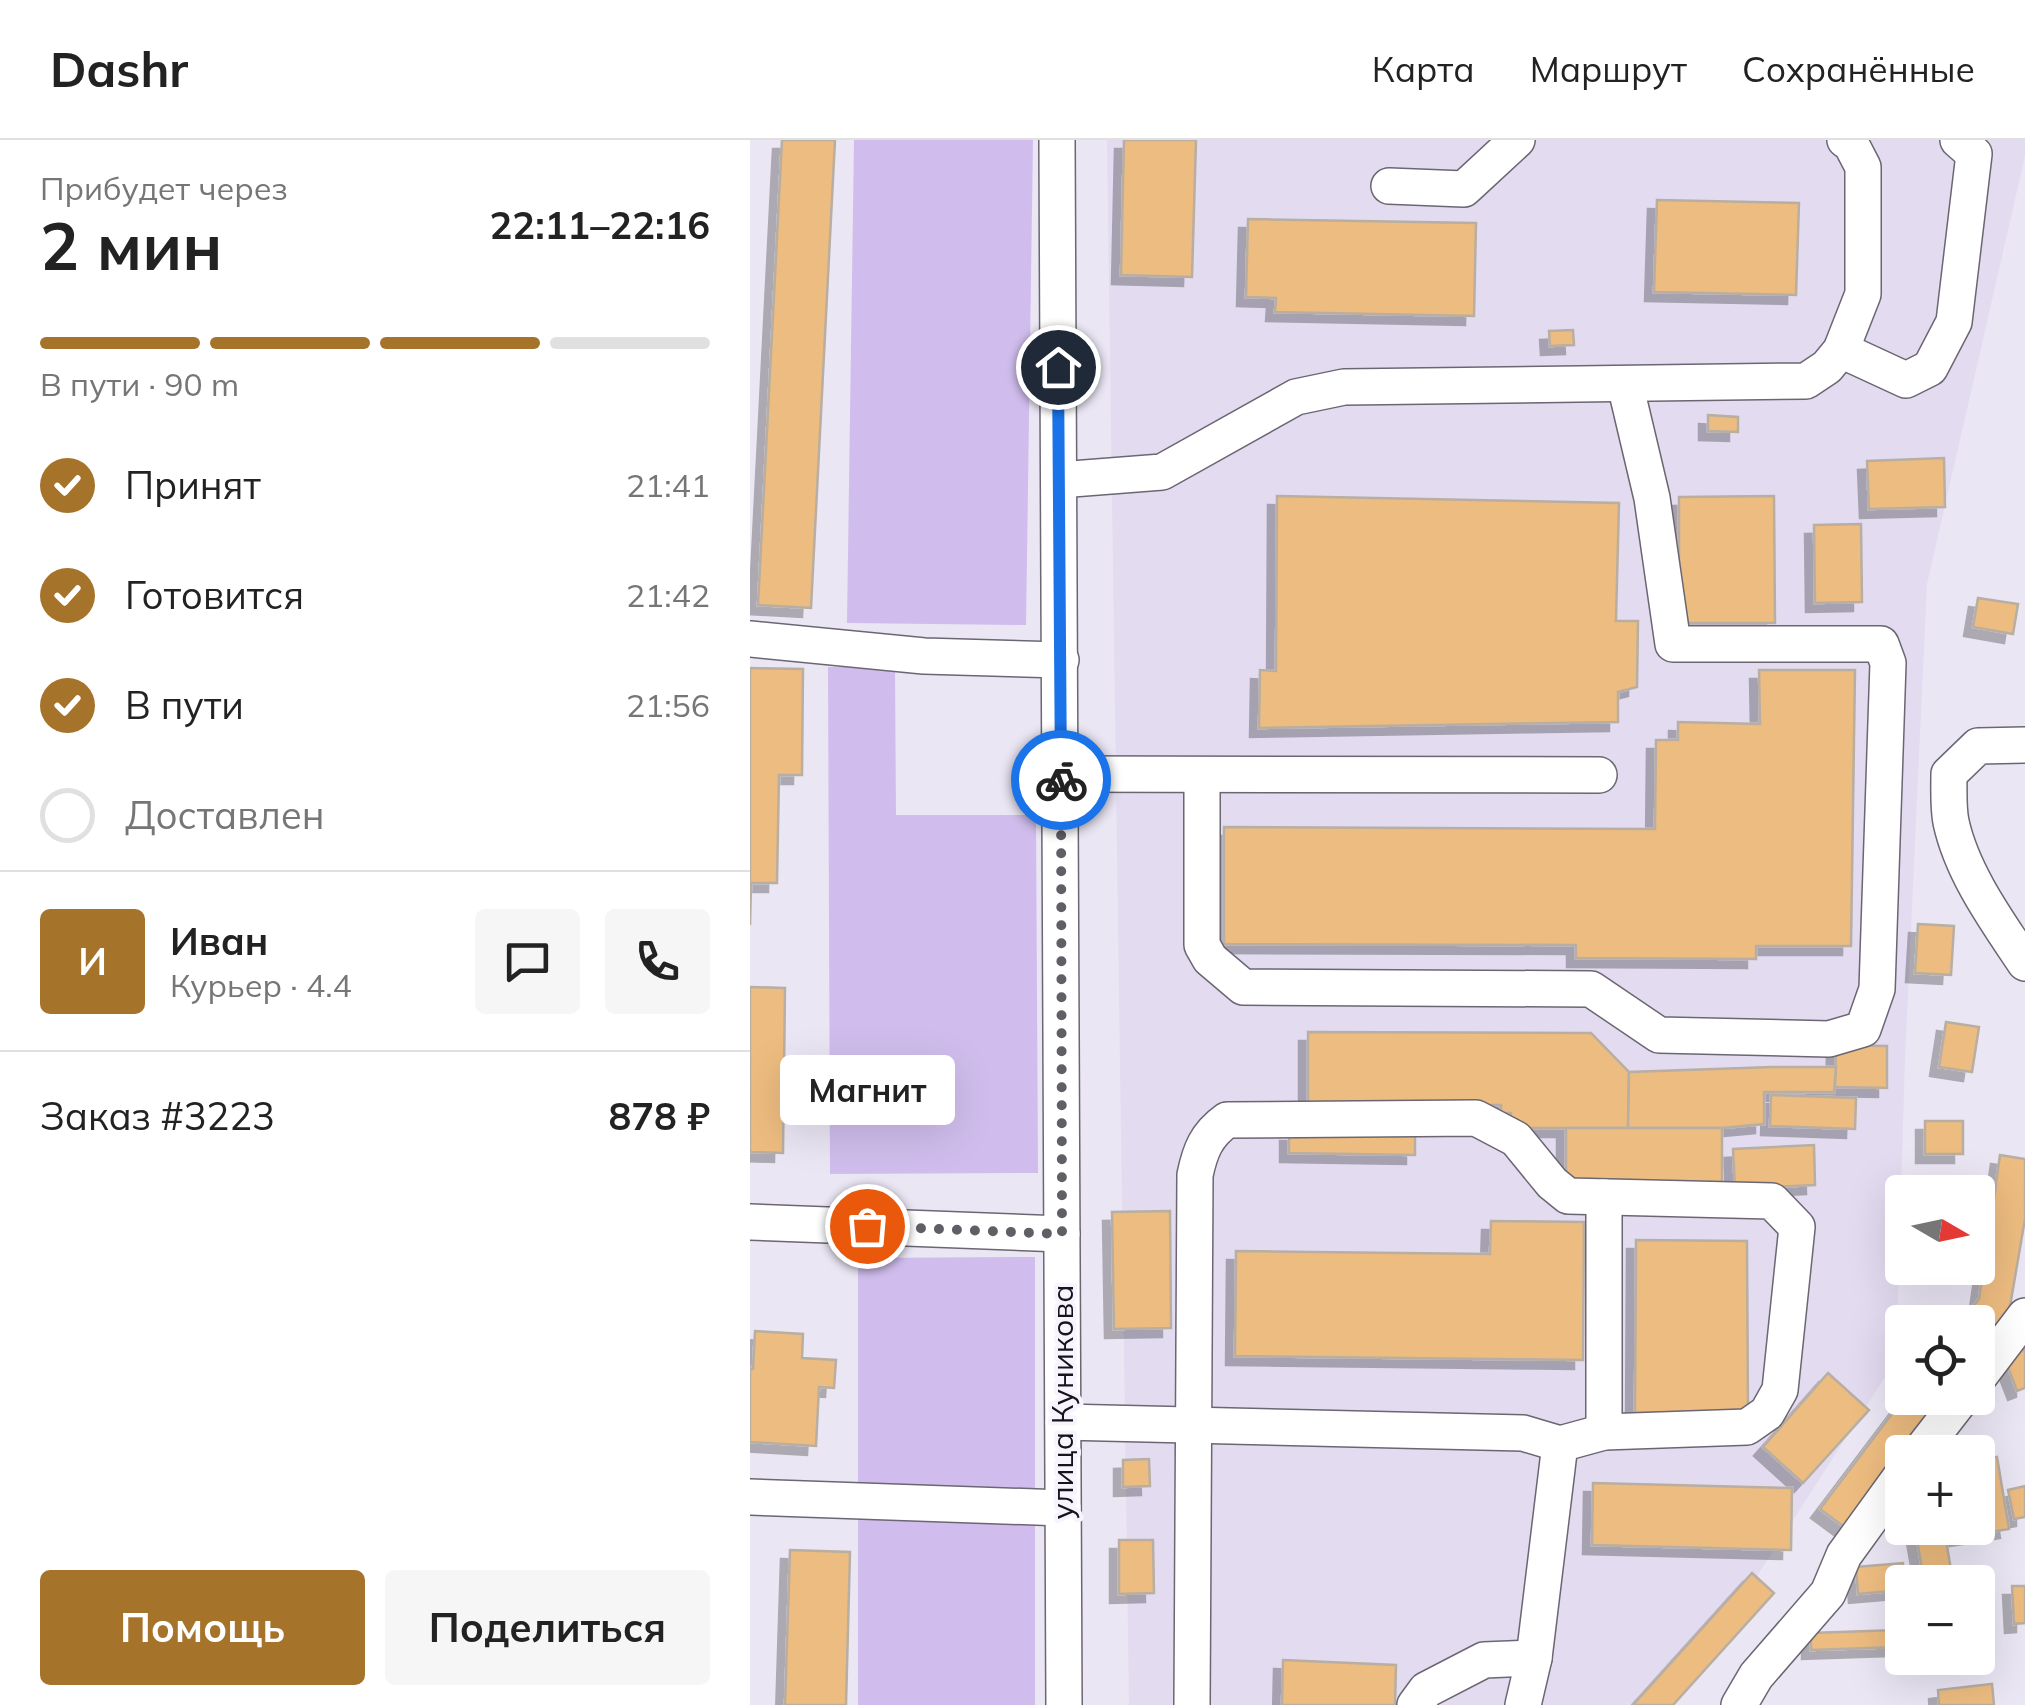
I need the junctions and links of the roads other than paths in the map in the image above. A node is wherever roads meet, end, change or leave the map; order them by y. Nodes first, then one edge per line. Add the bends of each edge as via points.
1 (1057, 140) edge
2 (1516, 140) edge
3 (1958, 140) edge
4 (1853, 141) edge
5 (1389, 186) dead end
6 (1841, 350) junction
7 (1626, 384) junction
8 (1059, 480) junction
9 (750, 638) edge
10 (1061, 660) junction
11 (2025, 744) edge
12 (1060, 774) junction
13 (1202, 775) junction
14 (1599, 775) dead end
15 (2025, 964) edge
16 (1604, 1197) junction
17 (750, 1222) edge
18 (1062, 1234) junction
19 (2025, 1316) edge
20 (1995, 1356) edge
21 (1949, 1415) edge
22 (1063, 1422) junction
23 (1194, 1427) junction
24 (1604, 1432) junction
25 (1933, 1435) edge
26 (1560, 1444) junction
27 (750, 1497) edge
28 (1885, 1498) edge
29 (1063, 1508) junction
30 (1534, 1658) junction
31 (1064, 1705) edge
32 (1192, 1705) edge
33 (1415, 1705) edge
34 (1524, 1705) edge
35 (1739, 1705) edge

1 - 8 street, улица Куникова
2 - 5 street via 1464,188
3 - 6 street via 1974,154 1954,322 1930,368 1906,380
4 - 6 street via 1864,167 1863,294
6 - 7 street via 1806,381
7 - 8 street via 1344,388 1296,397 1162,472
7 - 13 street via 1652,498 1672,644 1881,644 1888,663 1876,989 1863,1029 1829,1039 1659,1035 1590,989 1242,987 1202,945
8 - 10 street, улица Куникова
9 - 10 street via 924,656
10 - 12 street, улица Куникова
11 - 15 street via 1978,746 1949,774 1950,820 1962,857
12 - 13 street
12 - 18 street, улица Куникова
13 - 14 street
16 - 23 street via 1568,1196 1516,1139 1476,1118 1226,1120 1210,1132 1195,1175
16 - 24 street
16 - 24 street via 1772,1201 1797,1227 1780,1390 1767,1412 1748,1427
17 - 18 street
18 - 22 street, улица Куникова
19 - 20 street
21 - 25 street
22 - 23 street
22 - 29 street, улица Куникова
23 - 26 street via 1524,1433
23 - 32 street
24 - 26 street
26 - 30 street
27 - 29 street
28 - 35 street via 1844,1554 1828,1593
29 - 31 street, улица Куникова
30 - 33 street via 1484,1660 1426,1690
30 - 34 street

